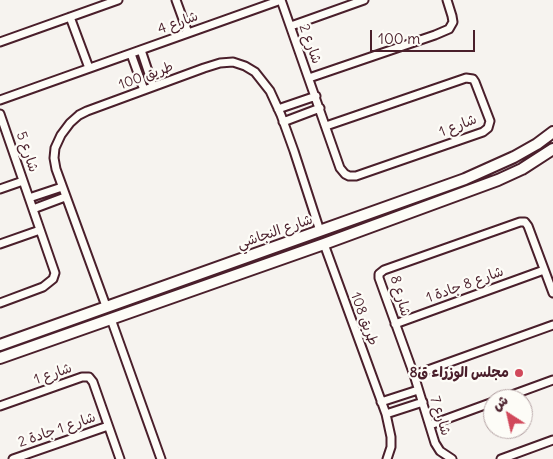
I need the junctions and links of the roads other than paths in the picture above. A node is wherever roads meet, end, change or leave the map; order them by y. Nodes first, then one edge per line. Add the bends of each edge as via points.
1 (118, 0) edge
2 (176, 0) edge
3 (281, 0) edge
4 (364, 0) edge
5 (447, 0) edge
6 (70, 17) junction
7 (291, 26) junction
8 (188, 33) junction
9 (0, 42) edge
10 (141, 50) junction
11 (131, 54) junction
12 (89, 68) junction
13 (309, 78) junction
14 (153, 86) junction
15 (144, 90) junction
16 (316, 96) junction
17 (0, 100) edge
18 (320, 108) junction
19 (278, 109) junction
20 (0, 114) edge
21 (283, 122) junction
22 (326, 126) junction
23 (2, 128) edge
24 (553, 132) edge
25 (553, 149) edge
26 (23, 181) junction
27 (62, 187) junction
28 (0, 189) edge
29 (433, 190) junction
30 (65, 197) junction
31 (29, 198) junction
32 (413, 198) junction
33 (436, 203) junction
34 (33, 208) junction
35 (419, 209) junction
36 (40, 230) junction
37 (320, 231) junction
38 (0, 244) edge
39 (324, 244) junction
40 (544, 270) junction
41 (553, 293) edge
42 (0, 303) edge
43 (106, 306) junction
44 (111, 319) junction
45 (395, 324) junction
46 (553, 325) edge
47 (1, 351) edge
48 (414, 375) junction
49 (553, 380) edge
50 (528, 389) edge
51 (418, 390) junction
52 (381, 402) junction
53 (423, 402) junction
54 (0, 406) edge
55 (483, 406) edge
56 (386, 414) junction
57 (430, 425) junction
58 (108, 426) junction
59 (553, 440) edge
60 (13, 459) edge
61 (120, 459) edge
62 (160, 459) edge
63 (387, 459) edge
64 (452, 459) edge
65 (501, 459) edge

1 - 6 street
2 - 8 street
3 - 7 street, شارع 2
3 - 8 street, شارع 4
4 - 7 street
5 - 13 street via 453,22 449,29
6 - 9 street
6 - 12 street
7 - 13 street, شارع 2
8 - 10 street, شارع 4
10 - 11 street, شارع 4
10 - 14 street
11 - 12 street, شارع 4
11 - 15 street
12 - 17 street, شارع 4
13 - 16 street, شارع 2
14 - 15 street, طريق 100
14 - 19 street, طريق 100 via 220,63 233,62 255,72 270,91
15 - 27 street, طريق 100 via 87,111 70,123 55,148 54,158
16 - 18 street, شارع 2
16 - 19 street
18 - 21 street
18 - 22 street, شارع 2
19 - 21 street, طريق 100
20 - 23 street, شارع 5
21 - 37 street, طريق 100
22 - 22 street, شارع 1 via 340,168 345,174 356,176 483,132 490,121 475,82 466,78
23 - 26 street, شارع 5
24 - 29 main road, شارع النجاشي via 514,157
25 - 33 main road, شارع النجاشي via 522,169
26 - 28 street
26 - 31 street, شارع 5
27 - 30 street, طريق 100
27 - 31 street
29 - 32 main road, شارع النجاشي
29 - 33 main road via 431,196
30 - 34 street
30 - 43 street, طريق 100
31 - 34 street, شارع 5
32 - 35 main road via 421,202
32 - 37 main road, شارع النجاشي
33 - 35 main road, شارع النجاشي
34 - 36 street, شارع 5
35 - 39 main road, شارع النجاشي
36 - 38 street
36 - 42 street, شارع 5 via 55,272 53,279 43,288
37 - 43 main road, شارع النجاشي
39 - 44 main road, شارع النجاشي
39 - 52 street, طريق 108
40 - 41 street, شارع 8
40 - 45 street, شارع 8 جادة 1
40 - 45 street, شارع 8 via 524,222 384,270 379,278
43 - 47 main road, شارع النجاشي
44 - 47 main road, شارع النجاشي
44 - 62 street
45 - 48 street, شارع 8
46 - 48 street
48 - 51 street, شارع 7
49 - 50 street
51 - 52 street
51 - 53 street, شارع 7
52 - 56 street, طريق 108
53 - 56 street
53 - 57 street, شارع 7
54 - 58 street, شارع 1 via 86,376 93,382
55 - 57 street
56 - 63 street, طريق 108 via 391,437
57 - 64 street, شارع 7 via 440,451
58 - 60 street, شارع 1 جادة 2
58 - 61 street, شارع 1
59 - 65 street

